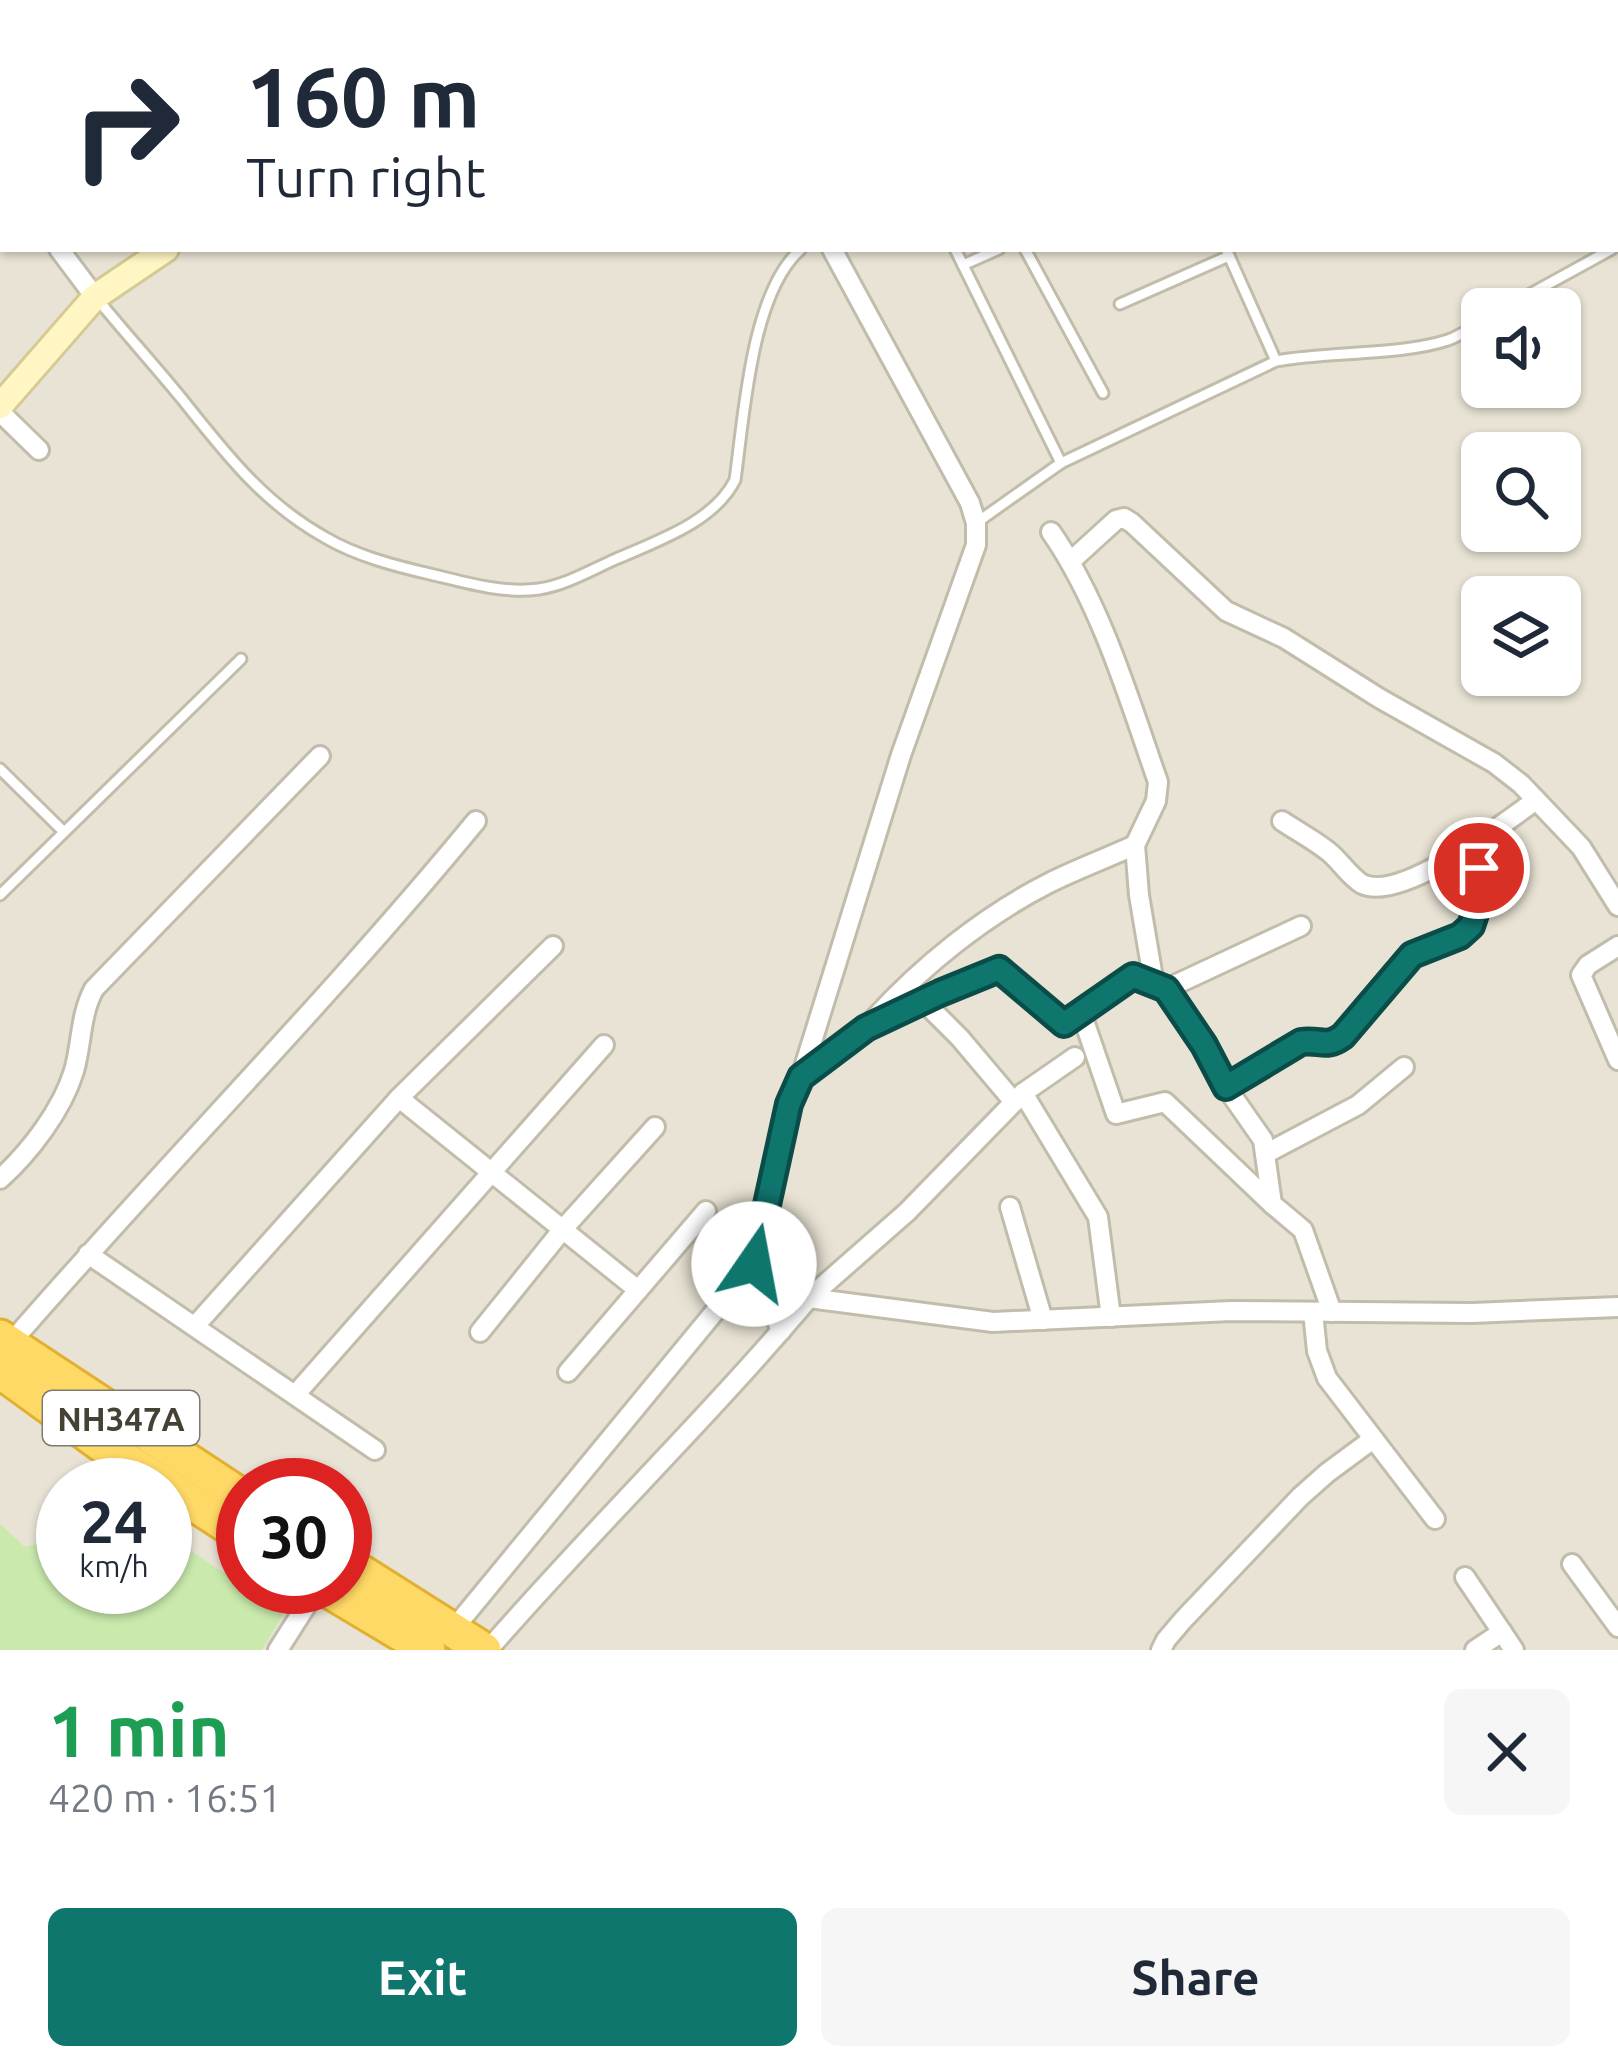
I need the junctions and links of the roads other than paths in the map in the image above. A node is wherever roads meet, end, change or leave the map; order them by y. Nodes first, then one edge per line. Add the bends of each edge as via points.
1 (60, 252) edge
2 (162, 252) edge
3 (798, 252) edge
4 (834, 252) edge
5 (956, 252) edge
6 (992, 252) edge
7 (1027, 252) edge
8 (1607, 252) edge
9 (1227, 253) edge
10 (963, 265) junction
11 (1541, 288) edge
12 (95, 297) junction
13 (1120, 304) dead end
14 (1461, 334) edge
15 (1276, 361) junction
16 (1103, 393) dead end
17 (0, 409) edge
18 (39, 450) dead end
19 (1061, 463) junction
20 (976, 523) junction
21 (1051, 532) dead end
22 (1071, 562) junction
23 (241, 659) dead end
24 (320, 756) dead end
25 (0, 769) edge
26 (1536, 800) junction
27 (1282, 820) dead end
28 (476, 821) dead end
29 (64, 832) junction
30 (1135, 845) junction
31 (1467, 848) junction
32 (0, 895) edge
33 (1618, 906) edge
34 (1301, 926) dead end
35 (553, 946) dead end
36 (1618, 946) edge
37 (1160, 986) junction
38 (923, 1001) junction
39 (1081, 1012) junction
40 (866, 1028) junction
41 (604, 1045) dead end
42 (1075, 1058) dead end
43 (1618, 1060) edge
44 (1404, 1067) dead end
45 (801, 1077) junction
46 (1226, 1087) junction
47 (1019, 1098) junction
48 (399, 1099) junction
49 (655, 1127) dead end
50 (1264, 1154) junction
51 (490, 1172) junction
52 (0, 1178) edge
53 (1272, 1204) junction
54 (1010, 1207) dead end
55 (706, 1211) dead end
56 (563, 1229) junction
57 (88, 1254) junction
58 (754, 1264) junction
59 (638, 1291) junction
60 (808, 1298) junction
61 (1618, 1307) edge
62 (1322, 1312) junction
63 (1111, 1317) junction
64 (1043, 1320) junction
65 (195, 1326) junction
66 (781, 1331) junction
67 (480, 1333) dead end
68 (3, 1352) edge
69 (568, 1372) dead end
70 (295, 1395) junction
71 (1373, 1439) junction
72 (375, 1450) dead end
73 (123, 1458) edge
74 (216, 1481) edge
75 (1435, 1519) dead end
76 (1572, 1564) dead end
77 (1466, 1577) dead end
78 (372, 1588) edge
79 (302, 1614) edge
80 (372, 1614) edge
81 (1618, 1627) edge
82 (1502, 1632) junction
83 (431, 1645) edge
84 (278, 1650) edge
85 (486, 1650) edge
86 (1162, 1650) edge
87 (1474, 1650) edge
88 (1514, 1650) edge

1 - 12 street
2 - 12 street
3 - 12 lane via 772,291 754,346 726,497 628,554 537,589 393,565 313,530 233,464
4 - 20 street
5 - 10 lane
6 - 10 lane
7 - 16 lane
8 - 11 lane
9 - 13 lane
9 - 15 lane
10 - 19 lane
12 - 17 street
14 - 15 lane
15 - 19 lane
17 - 18 street
19 - 20 lane
20 - 45 street via 976,545
21 - 22 street
22 - 26 street via 1124,518 1226,611 1494,764
22 - 30 street via 1158,782
23 - 29 lane
24 - 52 street via 94,989 73,1075 43,1132
25 - 29 lane
26 - 31 street
26 - 33 street via 1581,847
27 - 31 street via 1373,887 1440,866
28 - 57 street
29 - 32 lane
30 - 37 street
30 - 40 street via 1003,909 906,983
31 - 46 street via 1484,886 1471,926 1412,955 1335,1042 1301,1042
34 - 37 street
35 - 48 street
36 - 43 street via 1581,975
37 - 39 street via 1133,976
37 - 46 street
38 - 39 street via 999,969 1064,1024
38 - 40 street
38 - 47 street
39 - 53 street via 1116,1114 1165,1102
40 - 45 street
41 - 51 street
42 - 47 street
44 - 50 street via 1358,1105
45 - 58 street
46 - 50 street
47 - 60 street
47 - 63 street via 1098,1217
48 - 51 street
48 - 65 street
49 - 56 street
50 - 53 street
51 - 56 street
51 - 70 street
53 - 62 street via 1304,1230
54 - 64 street
55 - 59 street
56 - 59 street
56 - 67 street
57 - 65 street
57 - 68 street
58 - 66 street
58 - 83 street
59 - 69 street
60 - 64 street via 993,1322
60 - 66 street
61 - 62 street
62 - 63 street
62 - 71 street via 1317,1352 1327,1378
63 - 64 street
65 - 70 street
66 - 85 street
68 - 73 highway, NH347A
68 - 74 highway, NH347A
70 - 72 street
71 - 75 street
71 - 86 street via 1300,1497
76 - 81 street
77 - 82 street
78 - 83 highway
79 - 84 street
80 - 83 highway
82 - 87 street
82 - 88 street
83 - 85 highway

